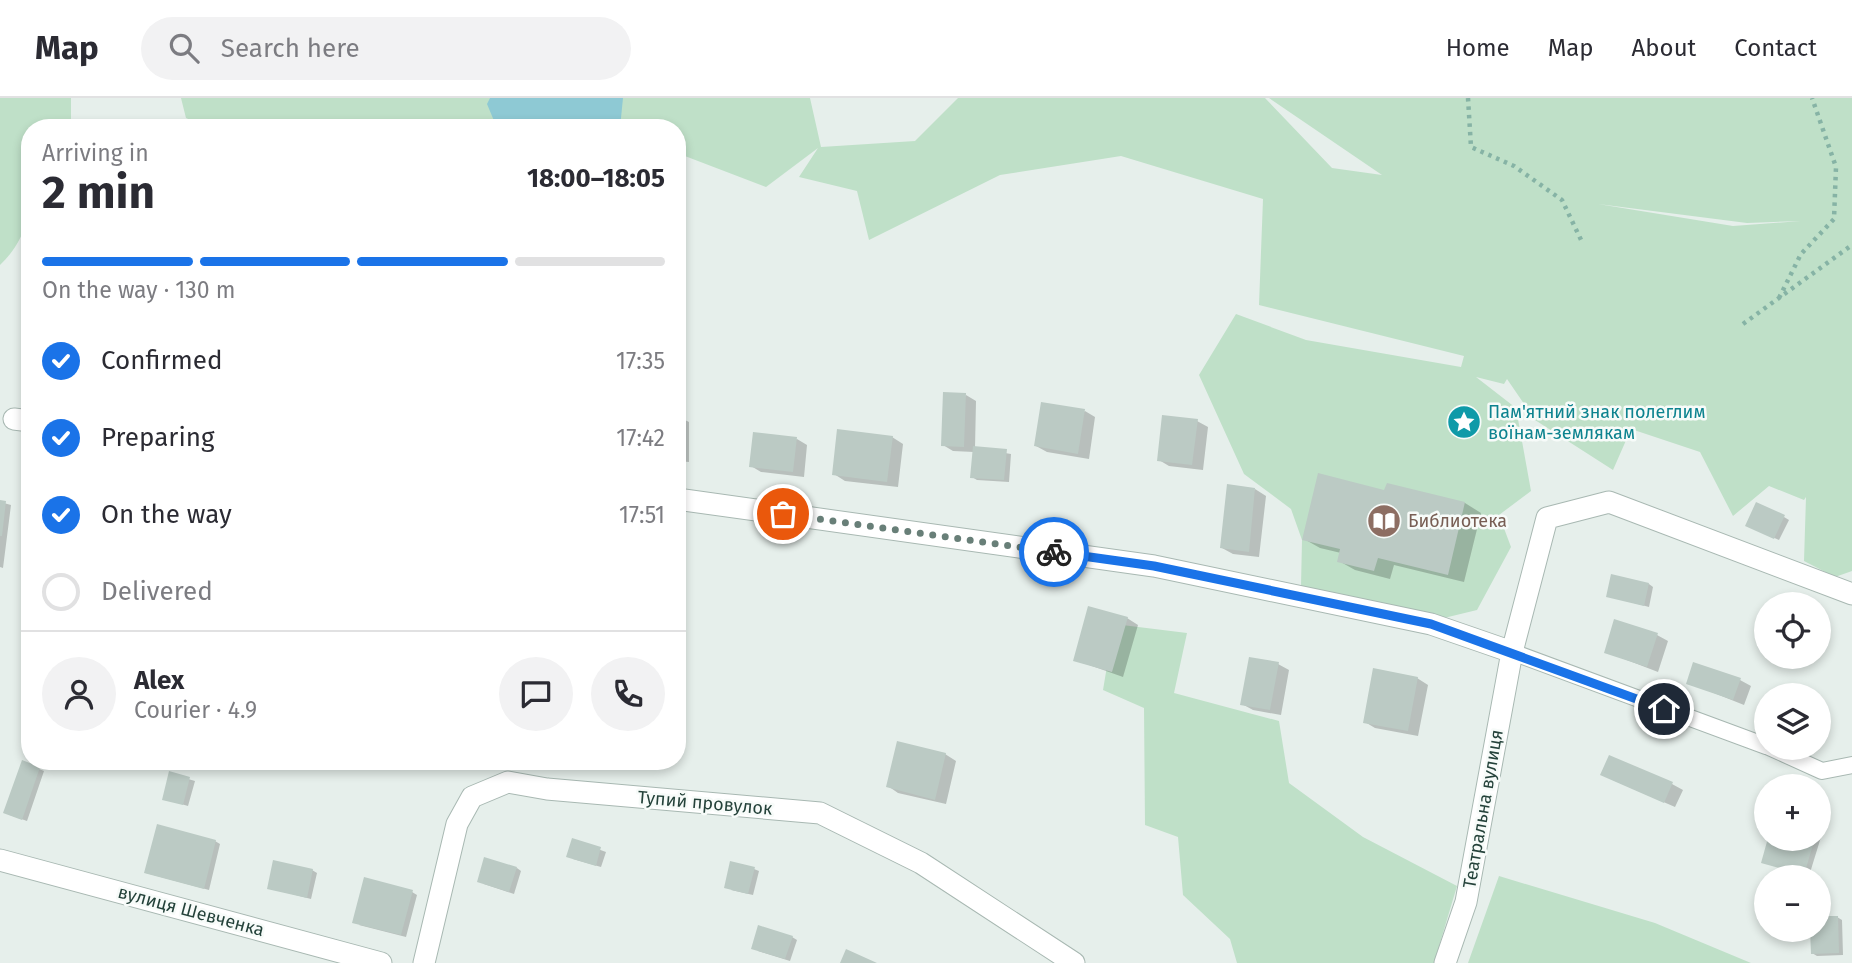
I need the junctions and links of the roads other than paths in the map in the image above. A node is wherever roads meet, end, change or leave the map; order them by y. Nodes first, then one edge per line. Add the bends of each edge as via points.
1 (686, 500) edge
2 (1852, 594) edge
3 (1511, 652) junction
4 (1754, 742) edge
5 (1797, 760) edge
6 (1852, 765) edge
7 (0, 859) edge
8 (381, 963) edge
9 (424, 963) edge
10 (1074, 963) edge
11 (1445, 963) edge

1 - 3 street via 1154,566 1431,624
2 - 3 street, Театральна вулиця via 1609,502 1547,518
3 - 4 lane
3 - 11 street, Театральна вулиця via 1466,902
5 - 6 lane via 1822,771
7 - 8 street, вулиця Шевченка
9 - 10 street, Тупий провулок via 457,824 472,797 508,782 820,813 921,863

